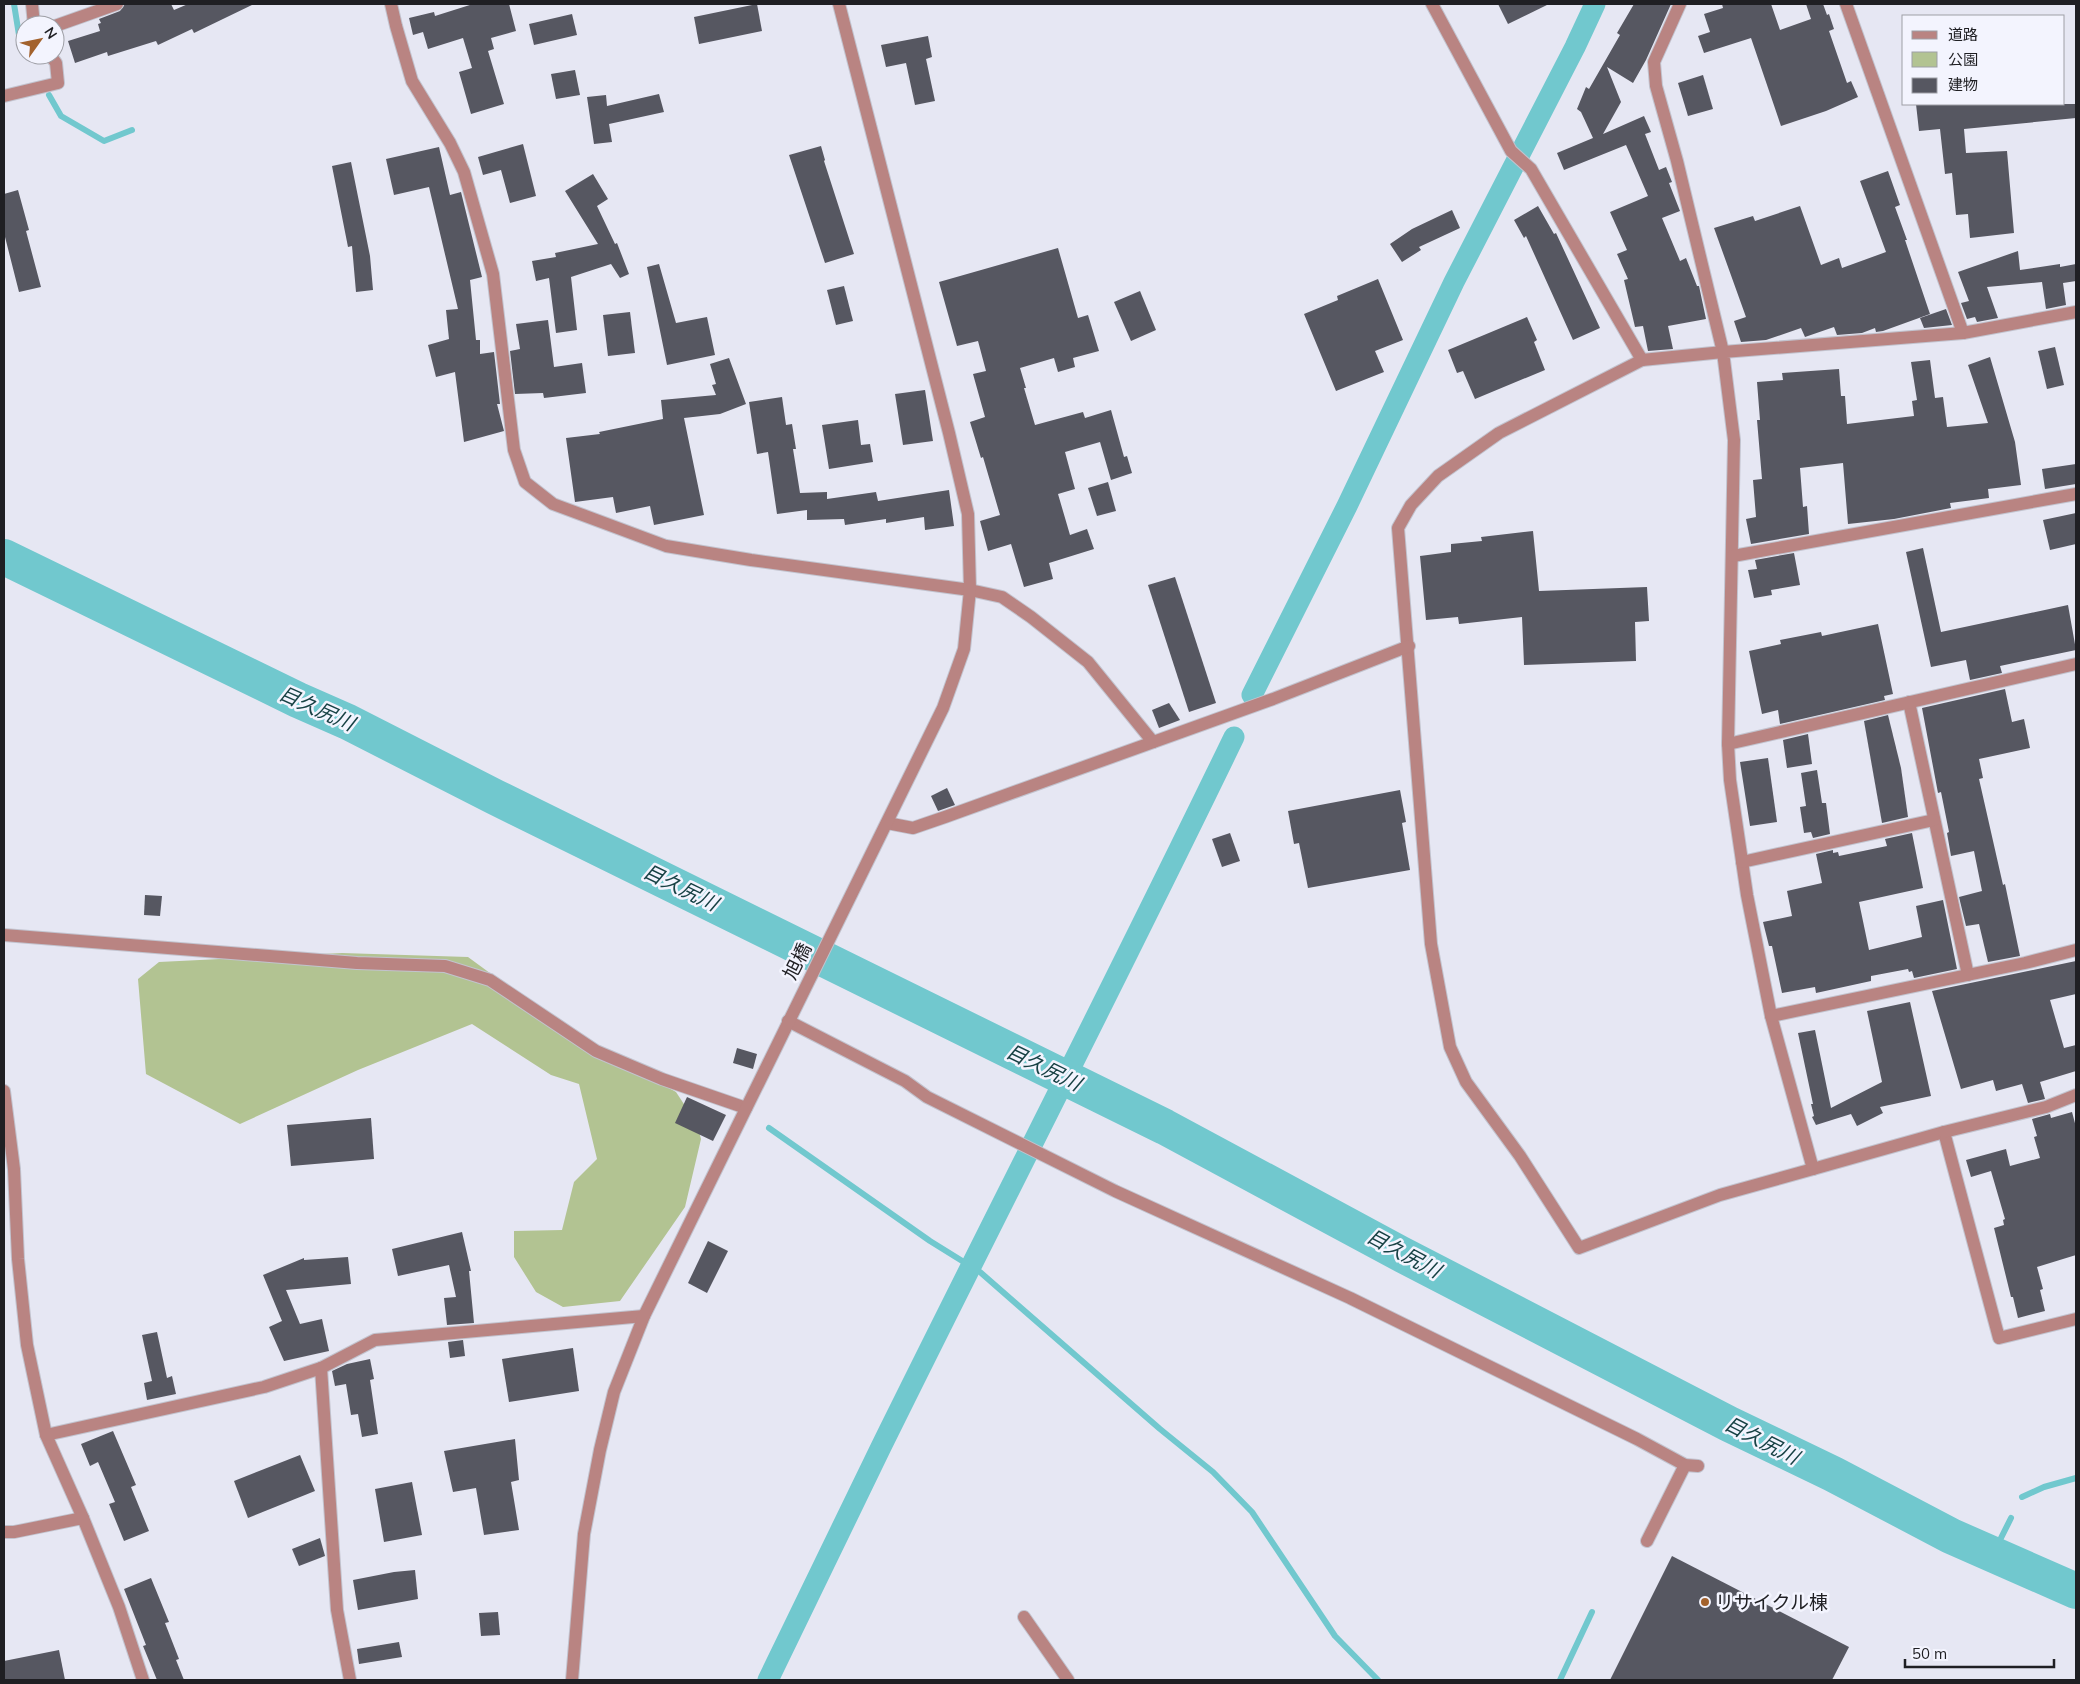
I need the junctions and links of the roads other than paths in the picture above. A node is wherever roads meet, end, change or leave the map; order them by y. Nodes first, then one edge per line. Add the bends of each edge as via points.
1 (117, 4) edge
2 (391, 4) edge
3 (839, 4) edge
4 (1432, 4) edge
5 (1680, 4) edge
6 (1846, 4) edge
7 (65, 22) edge
8 (56, 65) edge
9 (4, 96) edge
10 (2076, 312) edge
11 (1963, 333) junction
12 (1724, 352) junction
13 (1642, 360) junction
14 (2076, 494) edge
15 (1733, 556) junction
16 (970, 590) junction
17 (1409, 646) junction
18 (2076, 664) edge
19 (1908, 702) junction
20 (1153, 742) junction
21 (1728, 744) junction
22 (1934, 820) junction
23 (887, 823) junction
24 (1742, 862) junction
25 (4, 935) edge
26 (2076, 950) edge
27 (1968, 975) junction
28 (1771, 1016) junction
29 (790, 1018) junction
30 (4, 1091) edge
31 (2076, 1095) edge
32 (746, 1108) junction
33 (6, 1120) edge
34 (1944, 1132) junction
35 (1813, 1169) junction
36 (644, 1316) junction
37 (2076, 1319) edge
38 (321, 1368) junction
39 (46, 1435) junction
40 (83, 1518) junction
41 (4, 1532) edge
42 (1647, 1541) dead end
43 (1024, 1617) dead end
44 (143, 1680) edge
45 (350, 1680) edge
46 (572, 1680) edge
47 (1068, 1680) edge

1 - 7 street
2 - 16 street via 412,81 450,142 464,172 493,274 514,450 525,482 553,504 666,546
3 - 16 street, 旭橋 via 968,514
4 - 13 street via 1511,151 1532,169
5 - 12 street via 1654,62 1656,86
6 - 11 street
8 - 9 street via 58,83
10 - 11 street
11 - 12 street
12 - 13 street
12 - 15 street via 1734,440
13 - 17 street via 1499,433 1438,476 1411,505 1398,528
14 - 15 street
15 - 21 street
16 - 20 street via 1002,597 1088,662
16 - 23 street, 旭橋 via 964,649 943,708
17 - 20 street
17 - 35 street via 1431,944 1450,1047 1466,1082 1520,1156 1579,1248 1720,1195
18 - 19 street
19 - 21 street
19 - 22 street
20 - 23 street via 913,828
21 - 24 street
22 - 24 street
22 - 27 street
23 - 29 street, 旭橋
24 - 28 street
25 - 32 street via 356,963 445,966 490,980 596,1051 662,1080
26 - 27 street
27 - 28 street
28 - 35 street
29 - 32 street, 旭橋
29 - 42 street via 905,1081 926,1096 1115,1191 1350,1298 1691,1466
30 - 33 street
31 - 34 street
32 - 36 street, 旭橋
33 - 39 street via 14,1169 18,1259 28,1345
34 - 35 street
34 - 37 street via 1999,1338
36 - 38 street via 376,1340
36 - 46 street, 旭橋 via 614,1392 600,1450 584,1534
38 - 39 street via 264,1387
38 - 45 street via 337,1610
39 - 40 street
40 - 41 street
40 - 44 street via 119,1606
43 - 47 street

